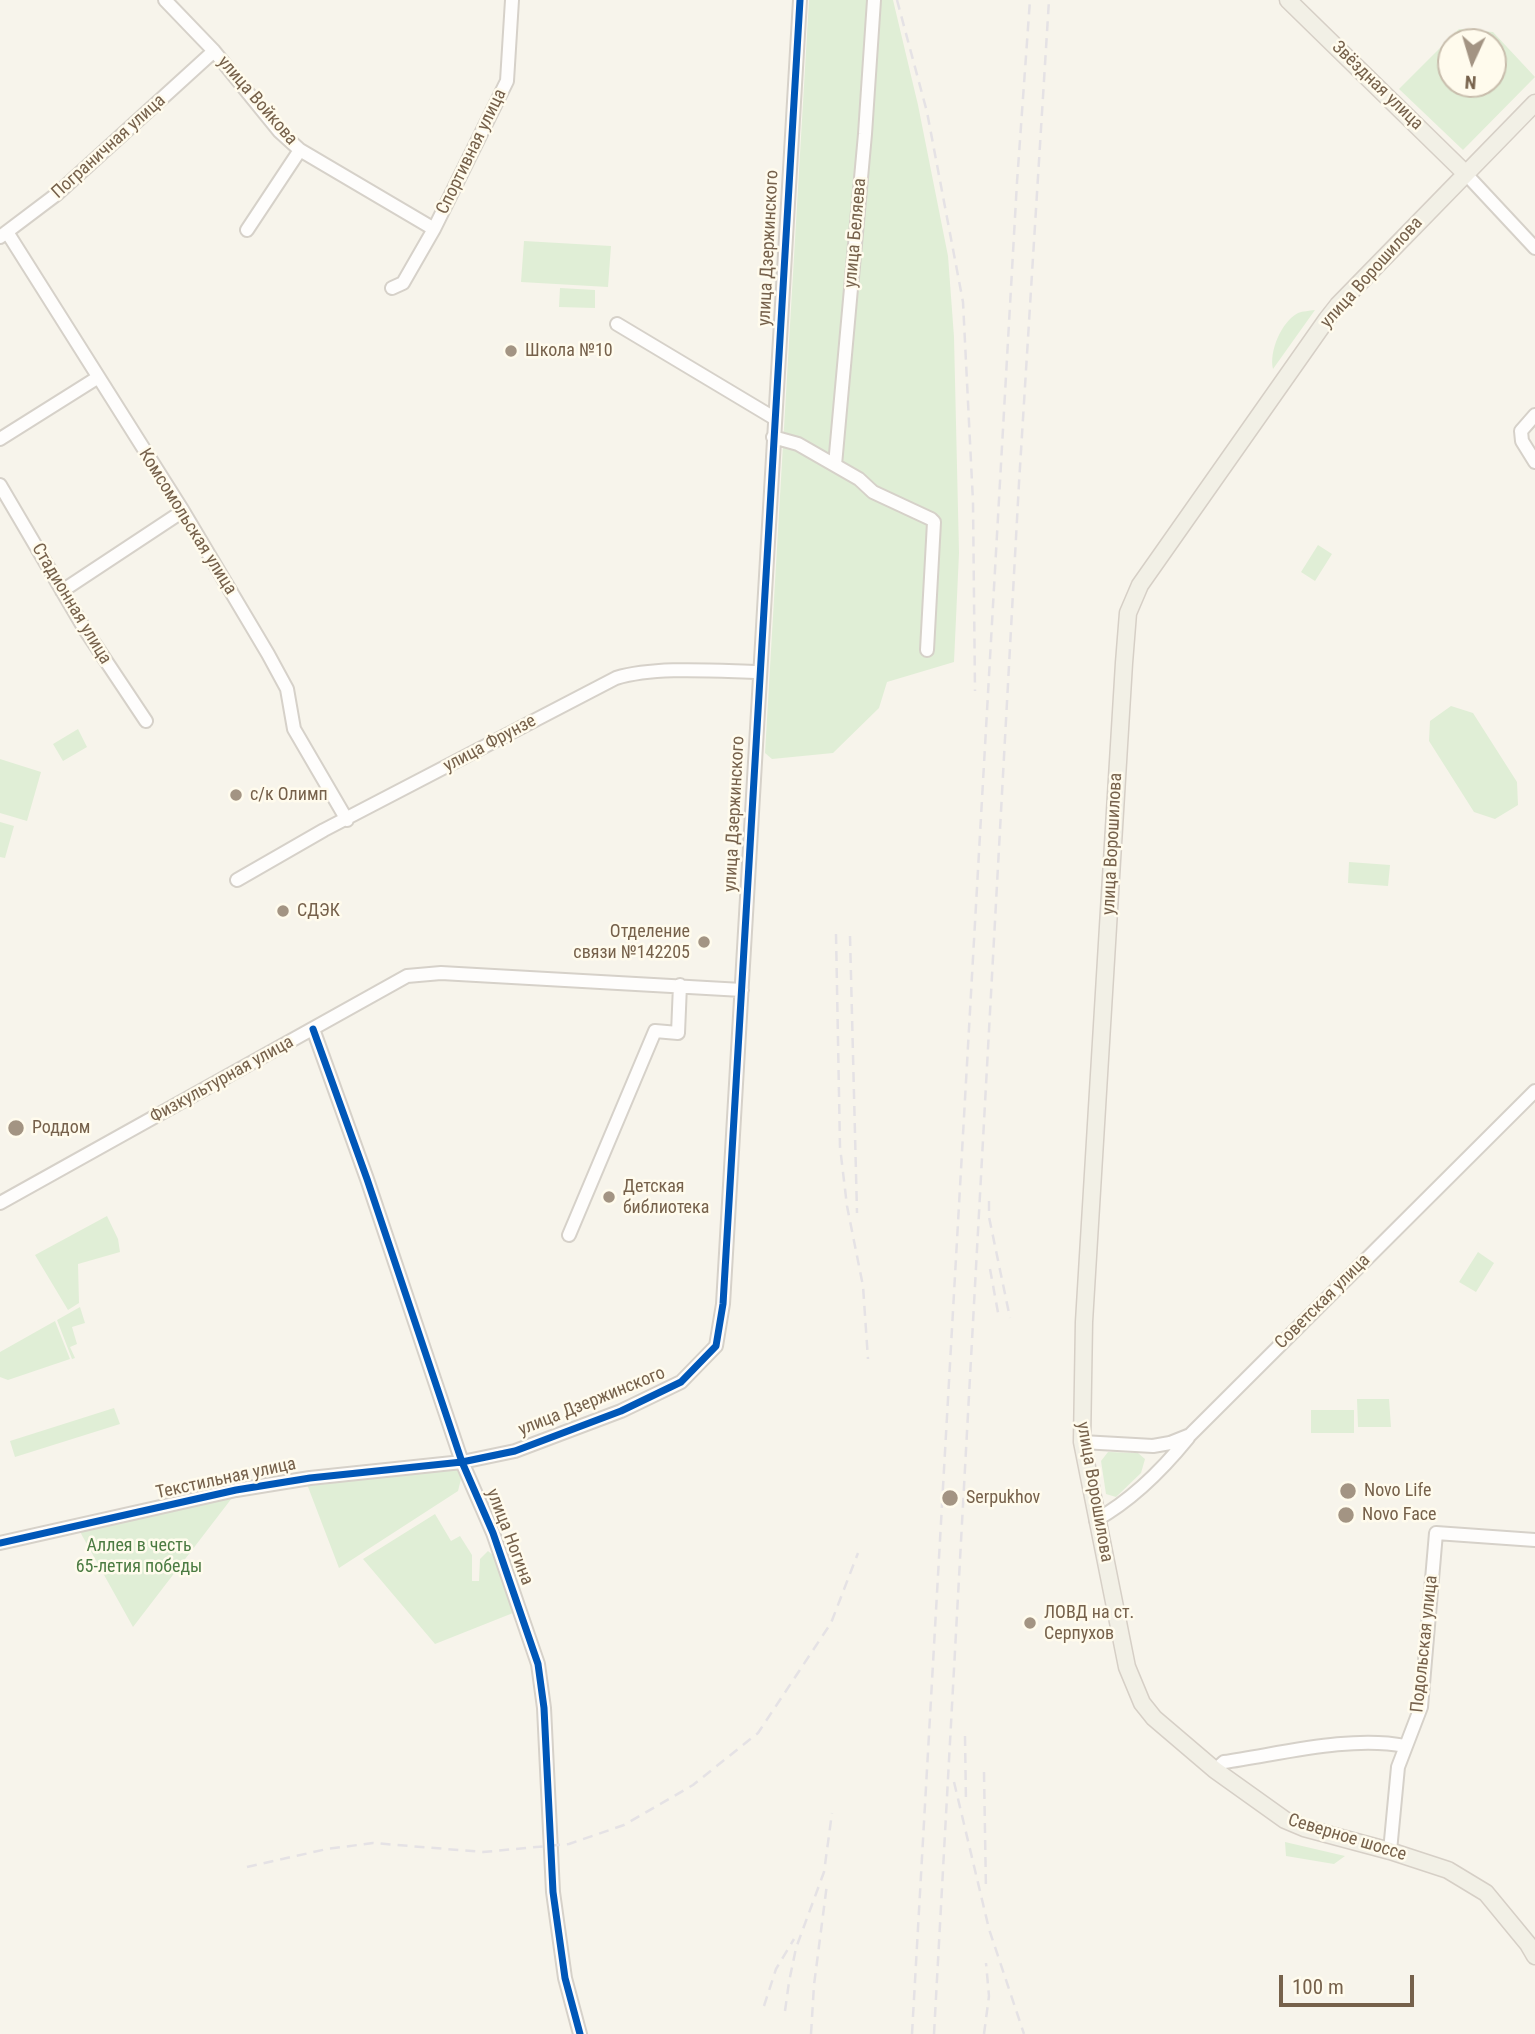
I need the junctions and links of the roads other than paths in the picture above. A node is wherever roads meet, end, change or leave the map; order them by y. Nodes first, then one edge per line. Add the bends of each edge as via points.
1 (165, 0) edge
2 (512, 0) edge
3 (800, 0) edge
4 (874, 0) edge
5 (1288, 0) edge
6 (214, 51) junction
7 (1535, 103) edge
8 (300, 150) junction
9 (1465, 173) junction
10 (434, 229) junction
11 (247, 230) dead end
12 (3, 235) edge
13 (1535, 248) edge
14 (392, 288) dead end
15 (617, 324) dead end
16 (97, 378) junction
17 (1535, 415) edge
18 (774, 418) junction
19 (773, 437) junction
20 (0, 439) edge
21 (1535, 462) edge
22 (835, 465) junction
23 (0, 485) edge
24 (183, 512) junction
25 (62, 591) junction
26 (927, 650) dead end
27 (759, 673) junction
28 (146, 721) dead end
29 (347, 820) junction
30 (237, 880) dead end
31 (680, 985) junction
32 (742, 990) junction
33 (313, 1028) junction
34 (1535, 1091) edge
35 (0, 1203) edge
36 (569, 1235) dead end
37 (1190, 1435) junction
38 (1082, 1442) junction
39 (1139, 1445) junction
40 (462, 1462) junction
41 (1146, 1484) junction
42 (1096, 1520) junction
43 (1535, 1540) edge
44 (0, 1544) edge
45 (1154, 1718) joint
46 (1405, 1746) junction
47 (1215, 1770) junction
48 (1390, 1851) junction
49 (1535, 1956) edge
50 (580, 2034) edge

1 - 6 street, улица Войкова
2 - 10 street, Спортивная улица via 507,81
3 - 18 street, улица Дзержинского
4 - 22 street, улица Беляева
5 - 9 main road, Звёздная улица
6 - 8 street, улица Войкова
6 - 12 street, Пограничная улица via 57,194
7 - 9 main road, улица Ворошилова
8 - 10 street, улица Войкова
8 - 11 street
9 - 13 street
9 - 38 main road, улица Ворошилова via 1338,305 1158,558 1128,612 1084,1322
10 - 14 street, Спортивная улица via 403,283
12 - 16 street, Комсомольская улица
15 - 18 street
16 - 20 street
16 - 24 street, Комсомольская улица
17 - 21 street via 1521,430
18 - 19 street, улица Дзержинского
19 - 22 street via 798,444
19 - 27 street, улица Дзержинского
22 - 26 street via 873,492 934,522
23 - 25 street, Стадионная улица
24 - 25 street
24 - 29 street, Комсомольская улица via 287,689 293,729
25 - 28 street, Стадионная улица
27 - 29 street, улица Фрунзе via 701,671 615,678
27 - 32 street, улица Дзержинского
29 - 30 street, улица Фрунзе
31 - 32 street, Физкультурная улица
31 - 33 street, Физкультурная улица via 441,972 407,976
31 - 36 street via 678,1033 655,1031
32 - 40 street, улица Дзержинского via 723,1304 716,1346 681,1382 658,1395 515,1451
33 - 35 street, Физкультурная улица
33 - 40 street, улица Ногина
34 - 37 street, Советская улица
37 - 39 street, Советская улица via 1162,1445
37 - 41 street
38 - 39 street, Советская улица
38 - 42 main road, улица Ворошилова
39 - 41 street via 1149,1450 1155,1463
40 - 44 street, Текстильная улица via 236,1490
40 - 50 street, улица Ногина via 493,1533 538,1664 553,1892 565,1978
41 - 42 street
42 - 45 main road, улица Ворошилова via 1127,1667 1142,1703
43 - 46 street, Подольская улица via 1436,1533 1422,1707
45 - 47 main road, Северное шоссе
46 - 47 street via 1348,1743 1224,1762
46 - 48 street, Подольская улица via 1398,1767
47 - 48 main road, Северное шоссе via 1285,1820
48 - 49 main road, Северное шоссе via 1448,1870 1486,1893

